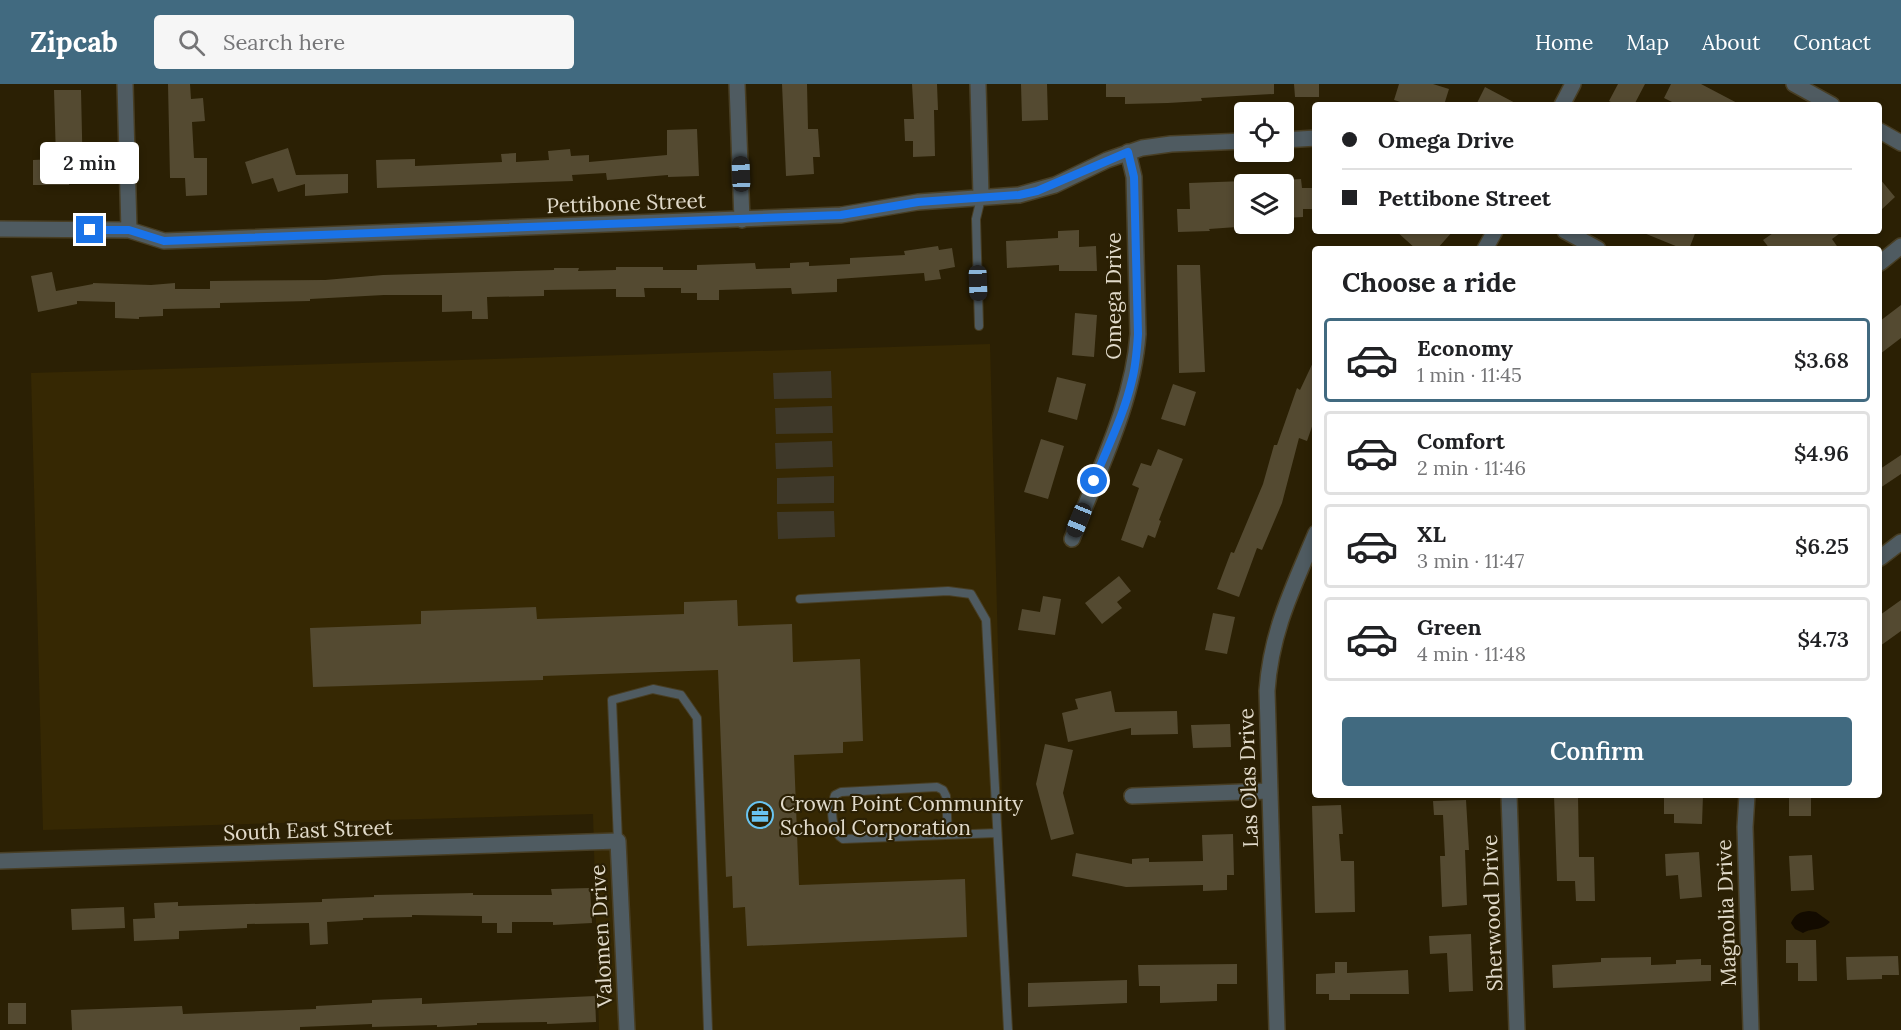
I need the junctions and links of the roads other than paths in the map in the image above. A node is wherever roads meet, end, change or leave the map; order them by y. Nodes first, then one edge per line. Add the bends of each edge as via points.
1 (125, 84) edge
2 (737, 84) edge
3 (978, 84) edge
4 (1573, 84) edge
5 (1794, 84) edge
6 (1564, 102) edge
7 (1827, 102) edge
8 (1882, 132) edge
9 (1312, 138) edge
10 (1294, 139) edge
11 (1234, 142) edge
12 (1901, 143) edge
13 (1128, 152) junction
14 (981, 196) junction
15 (742, 220) junction
16 (0, 229) edge
17 (129, 230) junction
18 (1570, 234) edge
19 (1592, 246) edge
20 (1901, 246) edge
21 (1882, 261) edge
22 (980, 326) dead end
23 (1072, 539) dead end
24 (1901, 542) edge
25 (1312, 543) edge
26 (1882, 556) edge
27 (800, 599) dead end
28 (1269, 791) junction
29 (1132, 796) dead end
30 (1509, 798) edge
31 (1747, 798) edge
32 (998, 833) junction
33 (948, 835) junction
34 (618, 841) junction
35 (0, 861) edge
36 (627, 1030) edge
37 (708, 1030) edge
38 (1008, 1030) edge
39 (1277, 1030) edge
40 (1517, 1030) edge
41 (1751, 1030) edge

1 - 17 street
2 - 15 street
3 - 14 street
4 - 6 street
5 - 7 street
8 - 12 street
9 - 10 street
11 - 13 street, Pettibone Street via 1157,145
13 - 14 street, Pettibone Street via 1037,191
13 - 23 street, Omega Drive via 1134,177 1136,357 1125,404
14 - 15 street, Pettibone Street via 841,215
14 - 22 lane via 976,219
15 - 17 street, Pettibone Street via 164,241
16 - 17 street, Pettibone Street
18 - 19 street
20 - 21 street
24 - 26 street
25 - 28 street, Las Olas Drive via 1281,618 1269,665
27 - 32 lane via 948,591 970,594 986,620
28 - 29 street
28 - 39 street, Las Olas Drive
30 - 40 street, Sherwood Drive
31 - 41 street, Magnolia Drive
32 - 33 lane
32 - 38 lane
33 - 33 lane via 843,839 834,830 833,801 841,792 937,787 946,796
34 - 35 street, South East Street
34 - 36 street, Valomen Drive
34 - 37 lane via 612,700 653,688 681,695 697,718

